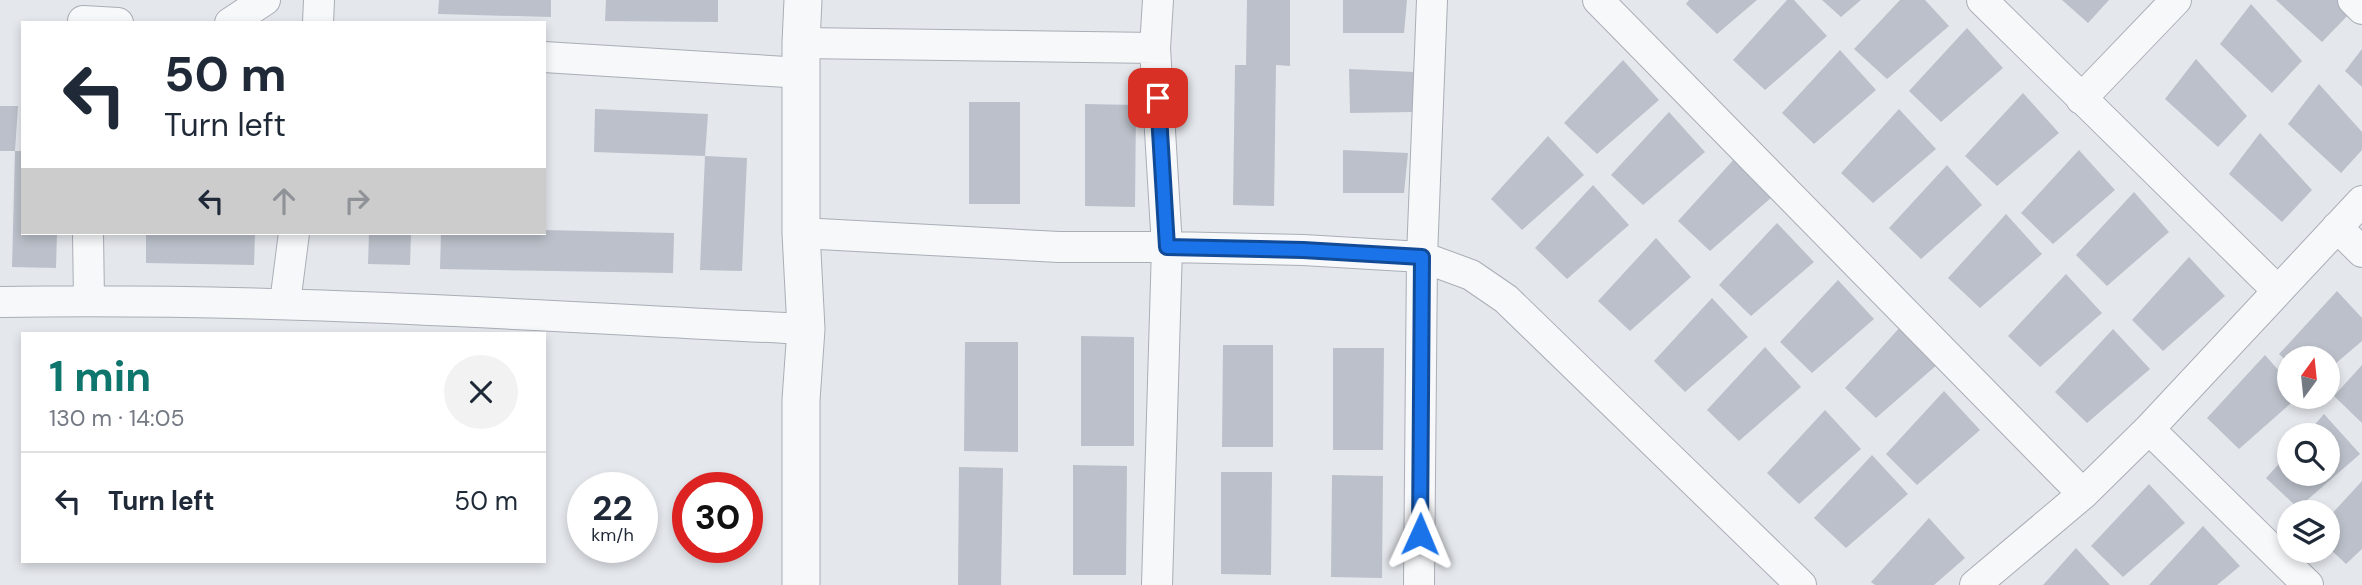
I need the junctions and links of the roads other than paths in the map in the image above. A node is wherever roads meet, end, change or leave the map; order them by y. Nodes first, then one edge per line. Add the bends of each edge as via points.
1 (265, 0) edge
2 (319, 0) edge
3 (803, 0) edge
4 (1158, 0) edge
5 (1432, 0) edge
6 (1598, 0) edge
7 (1982, 0) edge
8 (2176, 0) edge
9 (2353, 0) edge
10 (2362, 9) edge
11 (83, 15) edge
12 (109, 21) edge
13 (233, 21) edge
14 (318, 21) edge
15 (1156, 48) junction
16 (546, 57) edge
17 (801, 58) junction
18 (2081, 99) junction
19 (2362, 201) edge
20 (2337, 227) junction
21 (802, 233) junction
22 (88, 235) edge
23 (294, 235) edge
24 (1167, 247) junction
25 (2362, 252) edge
26 (1422, 257) junction
27 (2277, 290) junction
28 (89, 300) junction
29 (0, 302) edge
30 (285, 303) junction
31 (806, 329) junction
32 (2149, 429) junction
33 (2083, 494) junction
34 (801, 585) edge
35 (1157, 585) edge
36 (1419, 585) edge
37 (1801, 585) edge
38 (1975, 585) edge
39 (2308, 585) edge

1 - 13 street
2 - 14 street
3 - 17 street
4 - 15 street
5 - 26 street
6 - 33 street
7 - 18 street
8 - 18 street
9 - 10 street
11 - 12 street
15 - 17 street
15 - 24 street
16 - 17 street
17 - 21 street
18 - 27 street
19 - 20 street
20 - 25 street
20 - 27 street
21 - 24 street via 1059,247
21 - 31 street
22 - 28 street
23 - 30 street
24 - 26 street
24 - 35 street
26 - 36 street
26 - 37 street via 1471,275 1506,299
27 - 32 street
28 - 29 street
28 - 30 street
30 - 31 street
31 - 34 street
32 - 33 street
32 - 39 street
33 - 38 street

